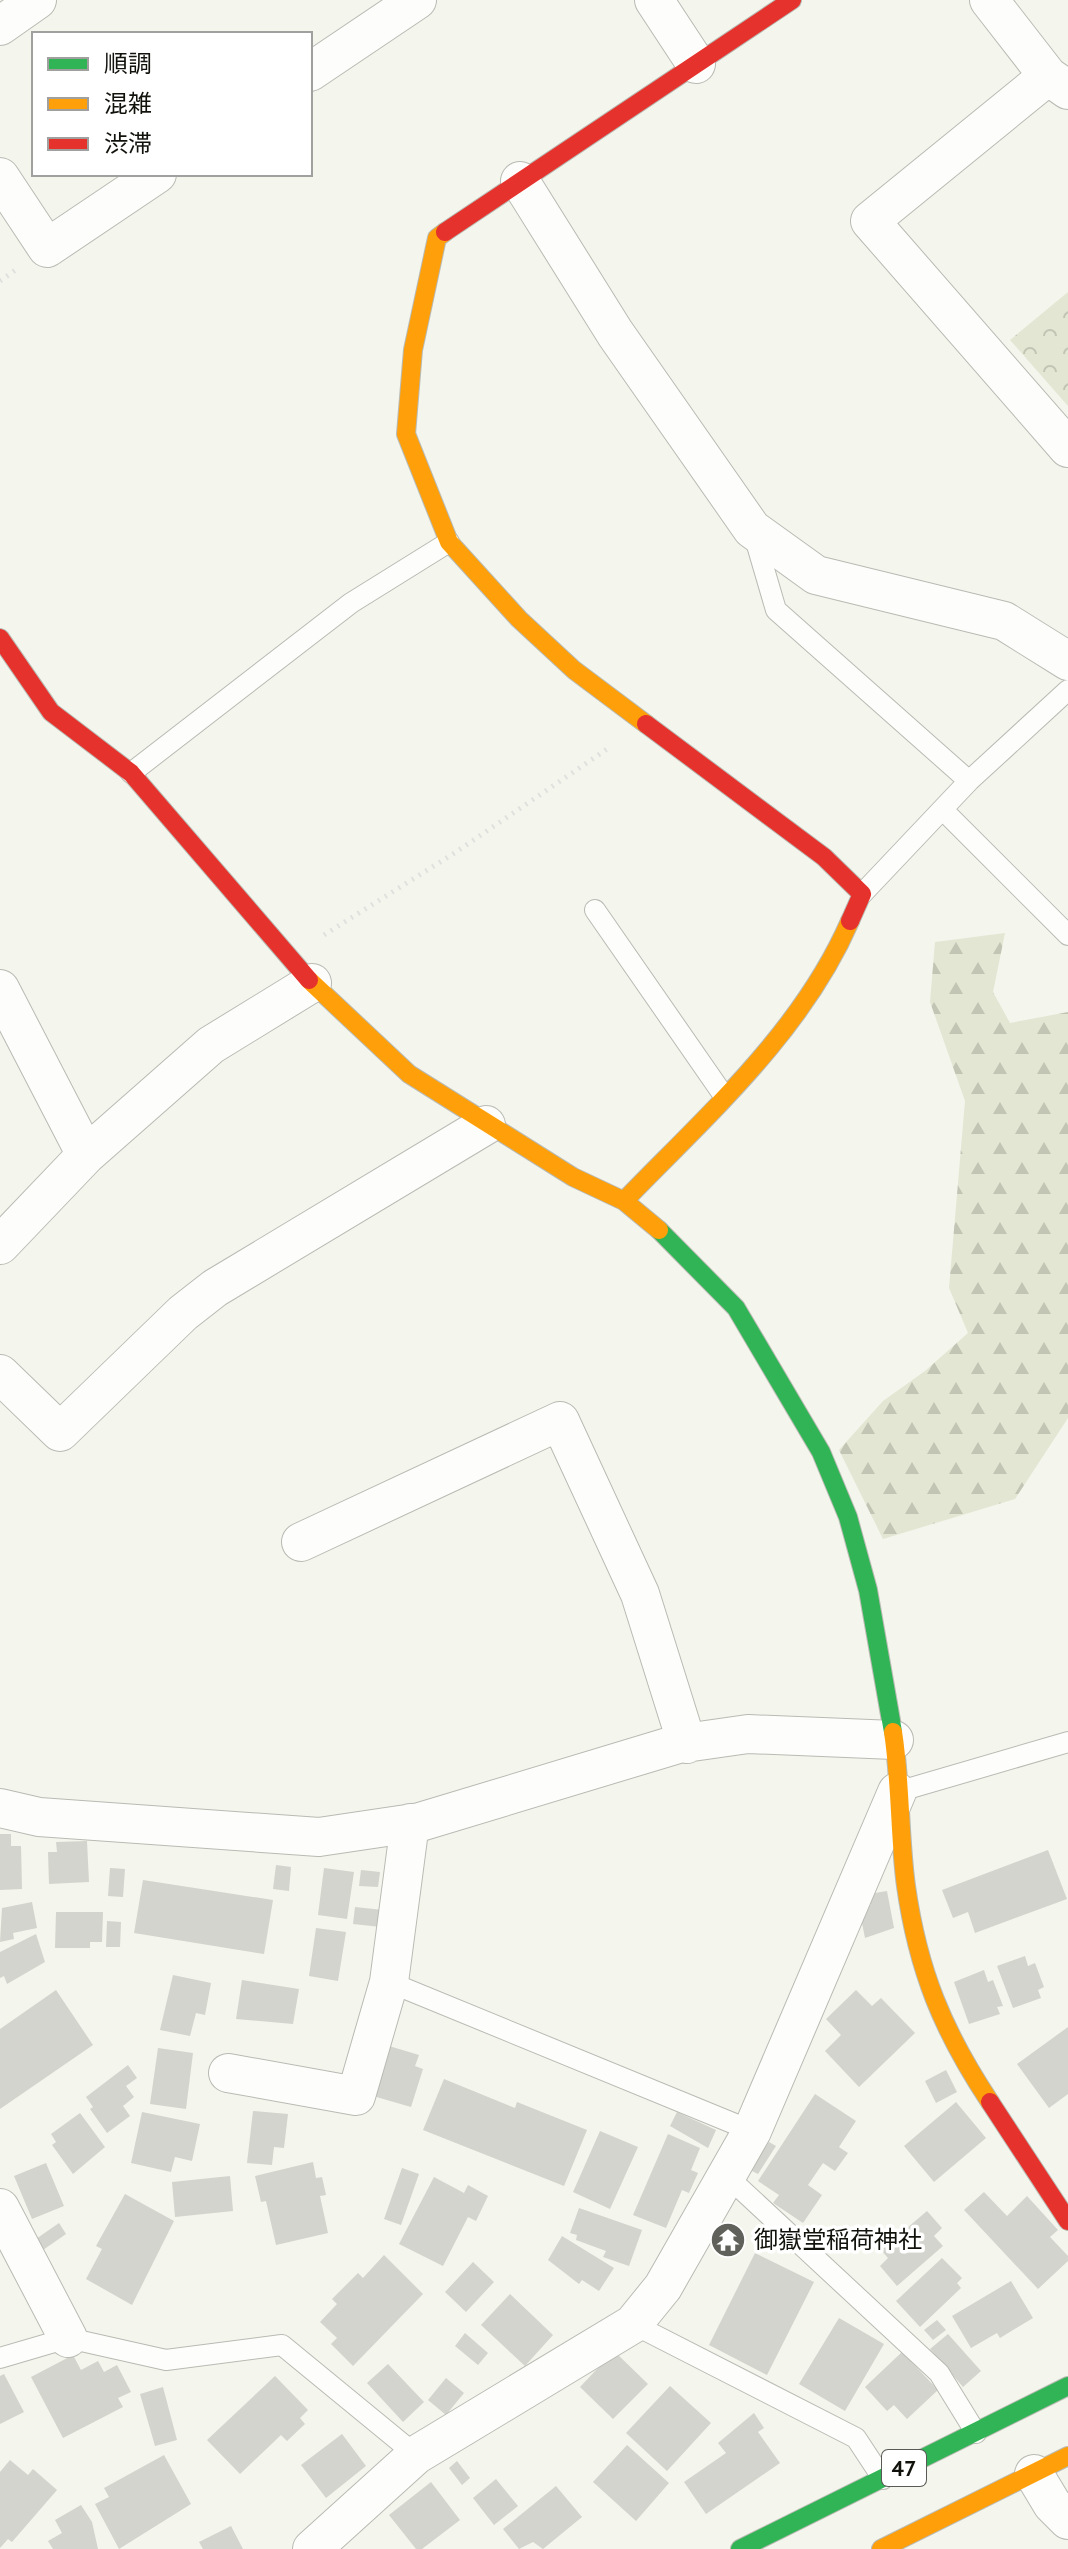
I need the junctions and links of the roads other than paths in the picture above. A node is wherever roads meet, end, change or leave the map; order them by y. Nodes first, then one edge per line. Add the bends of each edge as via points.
1 (417, 0) edge
2 (654, 0) edge
3 (792, 0) edge
4 (989, 0) edge
5 (35, 1) edge
6 (0, 26) edge
7 (696, 64) junction
8 (312, 71) edge
9 (1058, 83) edge
10 (154, 176) edge
11 (0, 177) edge
12 (520, 181) junction
13 (1068, 448) edge
14 (752, 529) junction
15 (449, 542) junction
16 (0, 638) edge
17 (1068, 661) edge
18 (1068, 690) edge
19 (131, 773) junction
20 (969, 781) junction
21 (943, 810) junction
22 (862, 894) junction
23 (595, 910) dead end
24 (1068, 935) edge
25 (302, 969) junction
26 (0, 989) edge
27 (724, 1096) junction
28 (486, 1125) junction
29 (86, 1155) junction
30 (624, 1201) junction
31 (4, 1228) edge
32 (0, 1374) edge
33 (301, 1542) dead end
34 (894, 1740) junction
35 (1068, 1742) edge
36 (687, 1744) junction
37 (897, 1792) junction
38 (0, 1808) edge
39 (410, 1823) junction
40 (389, 1982) junction
41 (228, 2073) dead end
42 (752, 2131) junction
43 (728, 2177) junction
44 (0, 2208) edge
45 (1068, 2221) edge
46 (633, 2324) junction
47 (68, 2338) junction
48 (0, 2358) edge
49 (1068, 2386) edge
50 (976, 2433) junction
51 (416, 2455) junction
52 (1068, 2456) edge
53 (1034, 2474) junction
54 (883, 2479) junction
55 (1068, 2520) edge
56 (312, 2549) edge
57 (740, 2549) edge
58 (881, 2549) edge

1 - 8 street
2 - 7 street
3 - 7 street
4 - 9 street
5 - 6 street
7 - 12 street
9 - 13 street via 870,221
10 - 11 street via 47,248
12 - 14 street via 615,333
12 - 15 street via 437,238 413,350 406,434
14 - 17 street via 816,575 1004,621
14 - 20 lane via 776,610
15 - 19 lane via 351,603
15 - 22 street via 574,670 824,857
16 - 19 street via 51,712
18 - 20 lane
19 - 25 street
20 - 21 lane
21 - 22 lane
21 - 24 lane
22 - 27 street via 805,1003
23 - 27 lane
25 - 28 street via 409,1074
25 - 29 street
26 - 29 street
27 - 30 street
28 - 30 street
28 - 32 street via 215,1288 60,1432
29 - 31 street
30 - 34 street via 671,1240 736,1308 821,1452 848,1517 868,1590
33 - 36 street via 560,1421 640,1594
34 - 36 street via 748,1734
34 - 37 street
35 - 37 lane
36 - 39 street
37 - 42 street
37 - 45 street via 921,1967 954,2048
38 - 39 street via 39,1817 319,1837
39 - 40 street
40 - 41 street via 356,2096
40 - 42 lane
42 - 43 street
43 - 46 street via 663,2287
43 - 50 lane via 939,2373
44 - 47 street
46 - 51 street
46 - 54 lane via 856,2438
47 - 48 lane
47 - 51 lane via 166,2360 282,2345
49 - 50 street, 47
50 - 54 street, 47
51 - 56 street
52 - 53 street
53 - 55 street
53 - 58 street
54 - 57 street, 47

